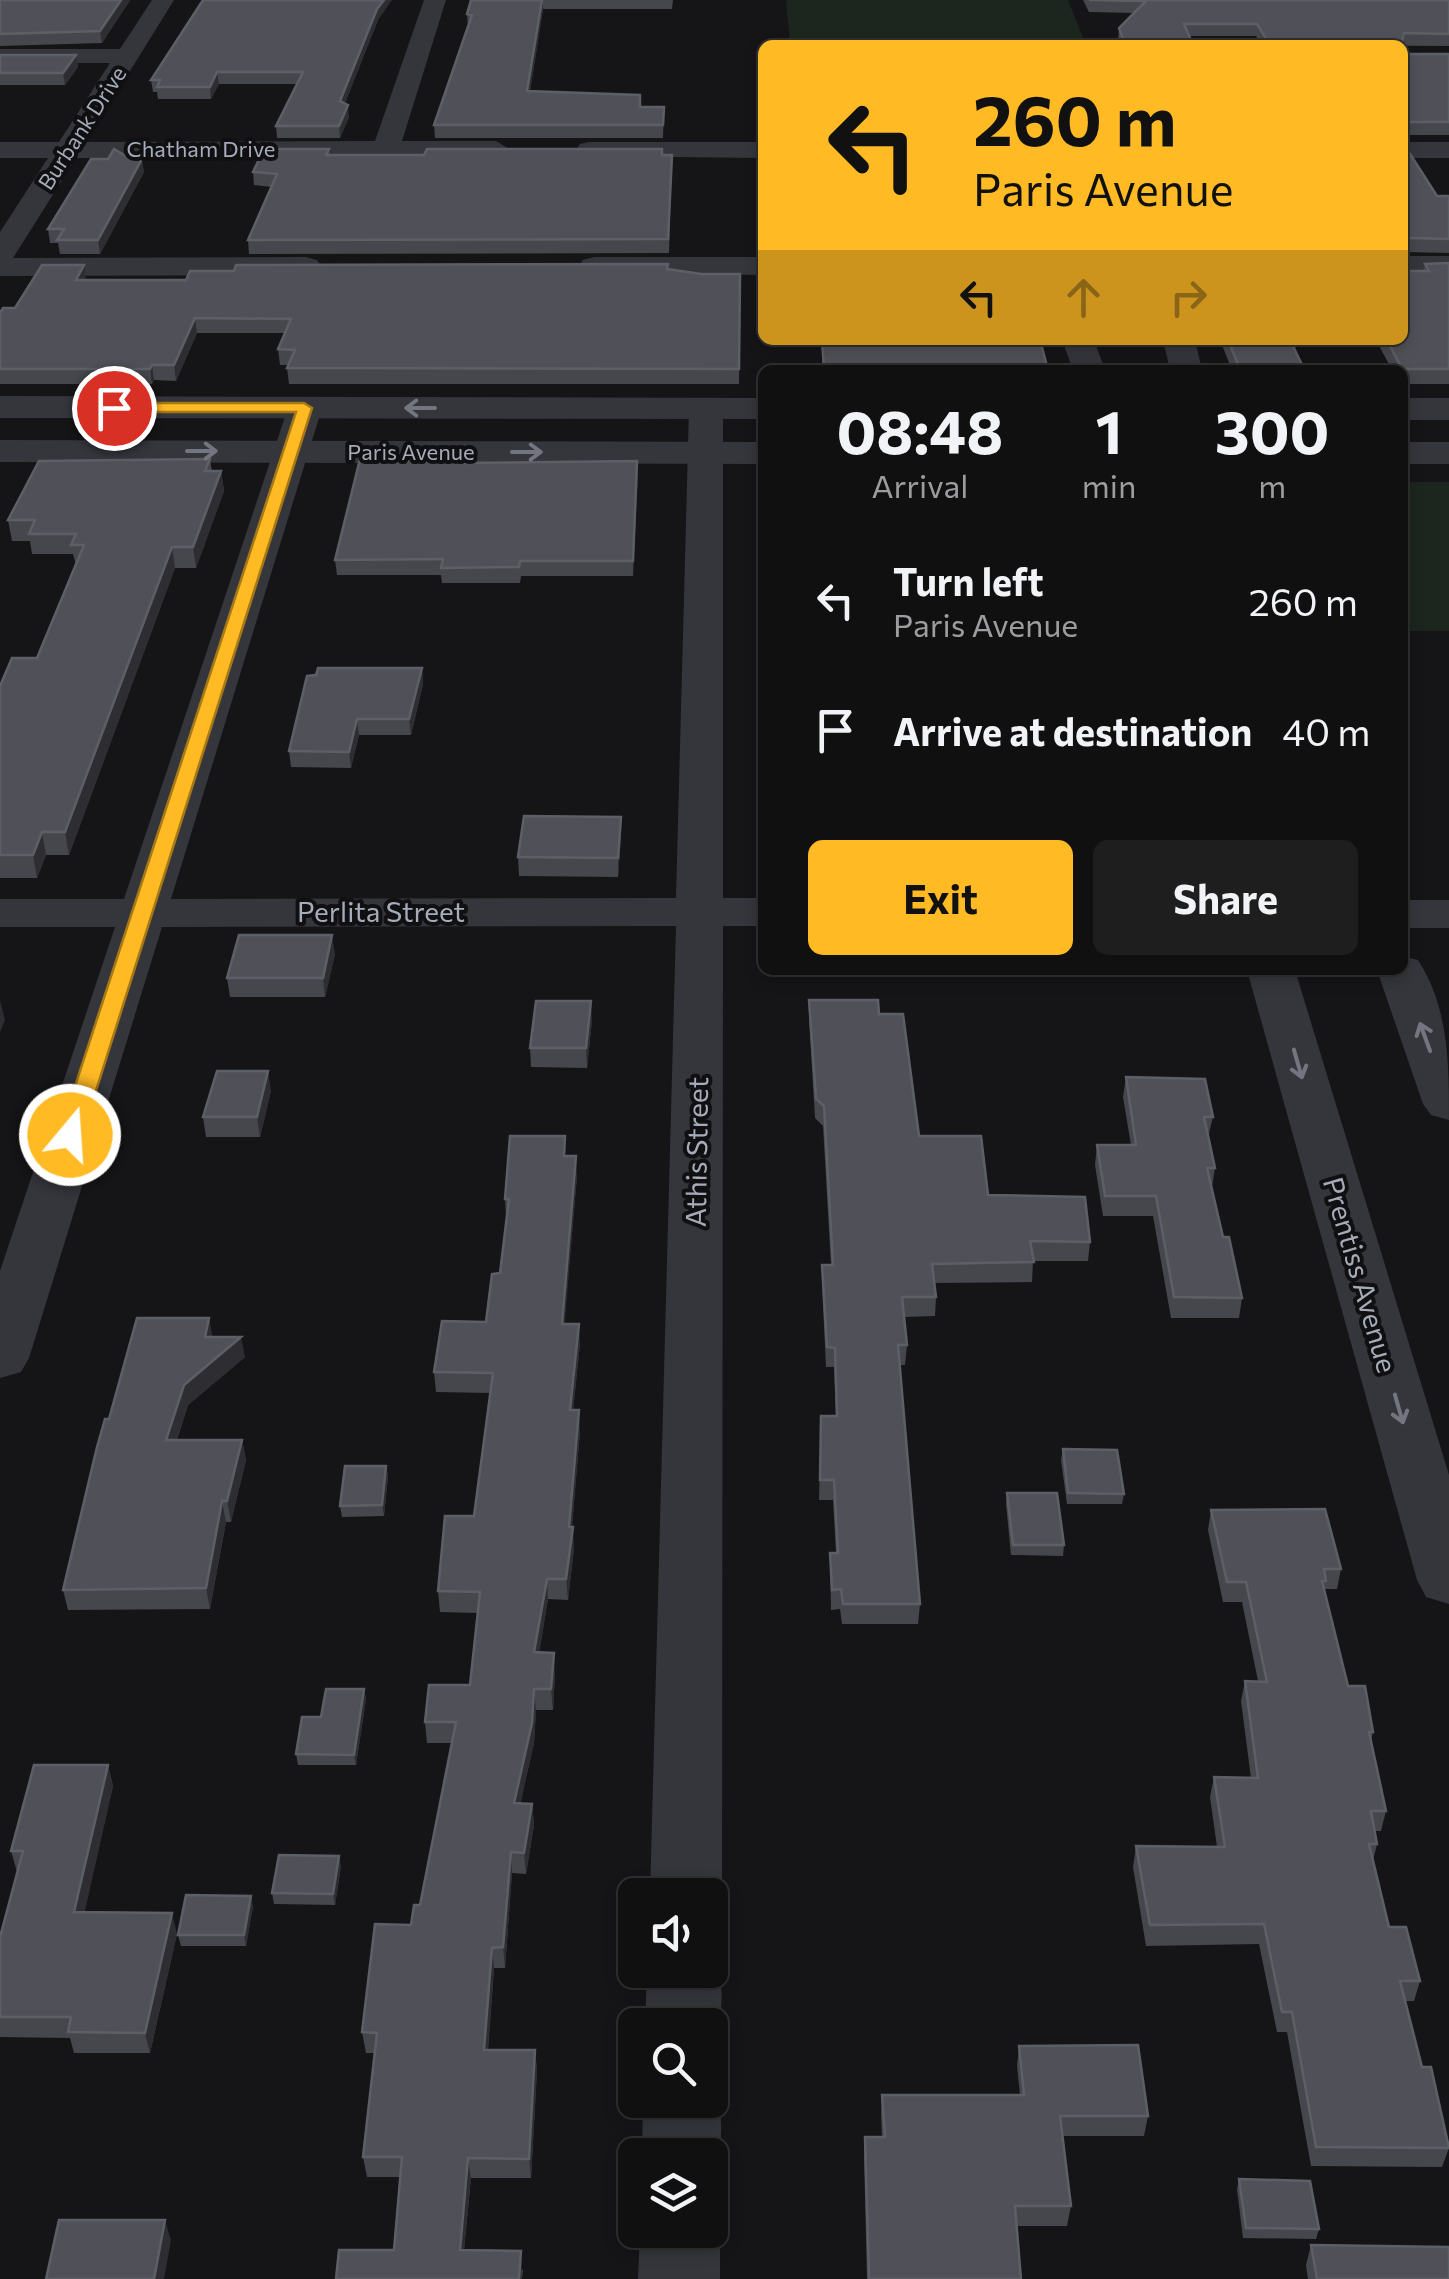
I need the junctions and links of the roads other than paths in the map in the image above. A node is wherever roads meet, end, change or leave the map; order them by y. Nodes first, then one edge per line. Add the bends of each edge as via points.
1 (163, 0) edge
2 (434, 0) edge
3 (0, 56) edge
4 (128, 56) junction
5 (386, 149) junction
6 (0, 150) edge
7 (66, 150) junction
8 (524, 150) edge
9 (564, 150) edge
10 (758, 150) edge
11 (1408, 150) edge
12 (1449, 150) edge
13 (0, 256) edge
14 (0, 266) edge
15 (332, 266) edge
16 (567, 266) edge
17 (758, 266) edge
18 (1408, 266) edge
19 (1449, 266) edge
20 (0, 407) edge
21 (304, 408) junction
22 (758, 410) edge
23 (1408, 410) edge
24 (1449, 410) edge
25 (706, 431) junction
26 (0, 450) edge
27 (290, 451) junction
28 (758, 451) edge
29 (1408, 453) edge
30 (1449, 453) edge
31 (701, 912) junction
32 (758, 912) edge
33 (0, 913) edge
34 (141, 913) junction
35 (1408, 914) edge
36 (1449, 914) edge
37 (1272, 975) edge
38 (1403, 975) edge
39 (1449, 1104) edge
40 (0, 1358) edge
41 (1449, 1580) edge
42 (686, 1878) edge
43 (680, 2248) edge
44 (680, 2279) edge

1 - 4 street, Burbank Drive
2 - 5 street
3 - 4 street
4 - 7 street, Burbank Drive
5 - 7 street, Chatham Drive
5 - 8 street, Chatham Drive
6 - 7 street, Chatham Drive
7 - 13 street, Burbank Drive
9 - 10 street
11 - 12 street
14 - 15 street
16 - 17 street
18 - 19 street
20 - 21 street, Paris Avenue
25 -> 21 street, Paris Avenue
21 - 27 street
22 - 25 street, Paris Avenue
23 - 24 street
27 -> 25 street, Paris Avenue
25 - 28 street, Paris Avenue
25 - 31 street, Athis Street
26 -> 27 street, Paris Avenue
27 - 34 street
29 - 30 street
31 - 32 street, Perlita Street
31 - 34 street, Perlita Street
31 - 42 street, Athis Street
33 - 34 street, Perlita Street
34 - 40 street
35 - 36 street
37 -> 41 street, Prentiss Avenue
39 -> 38 street
43 - 44 street

